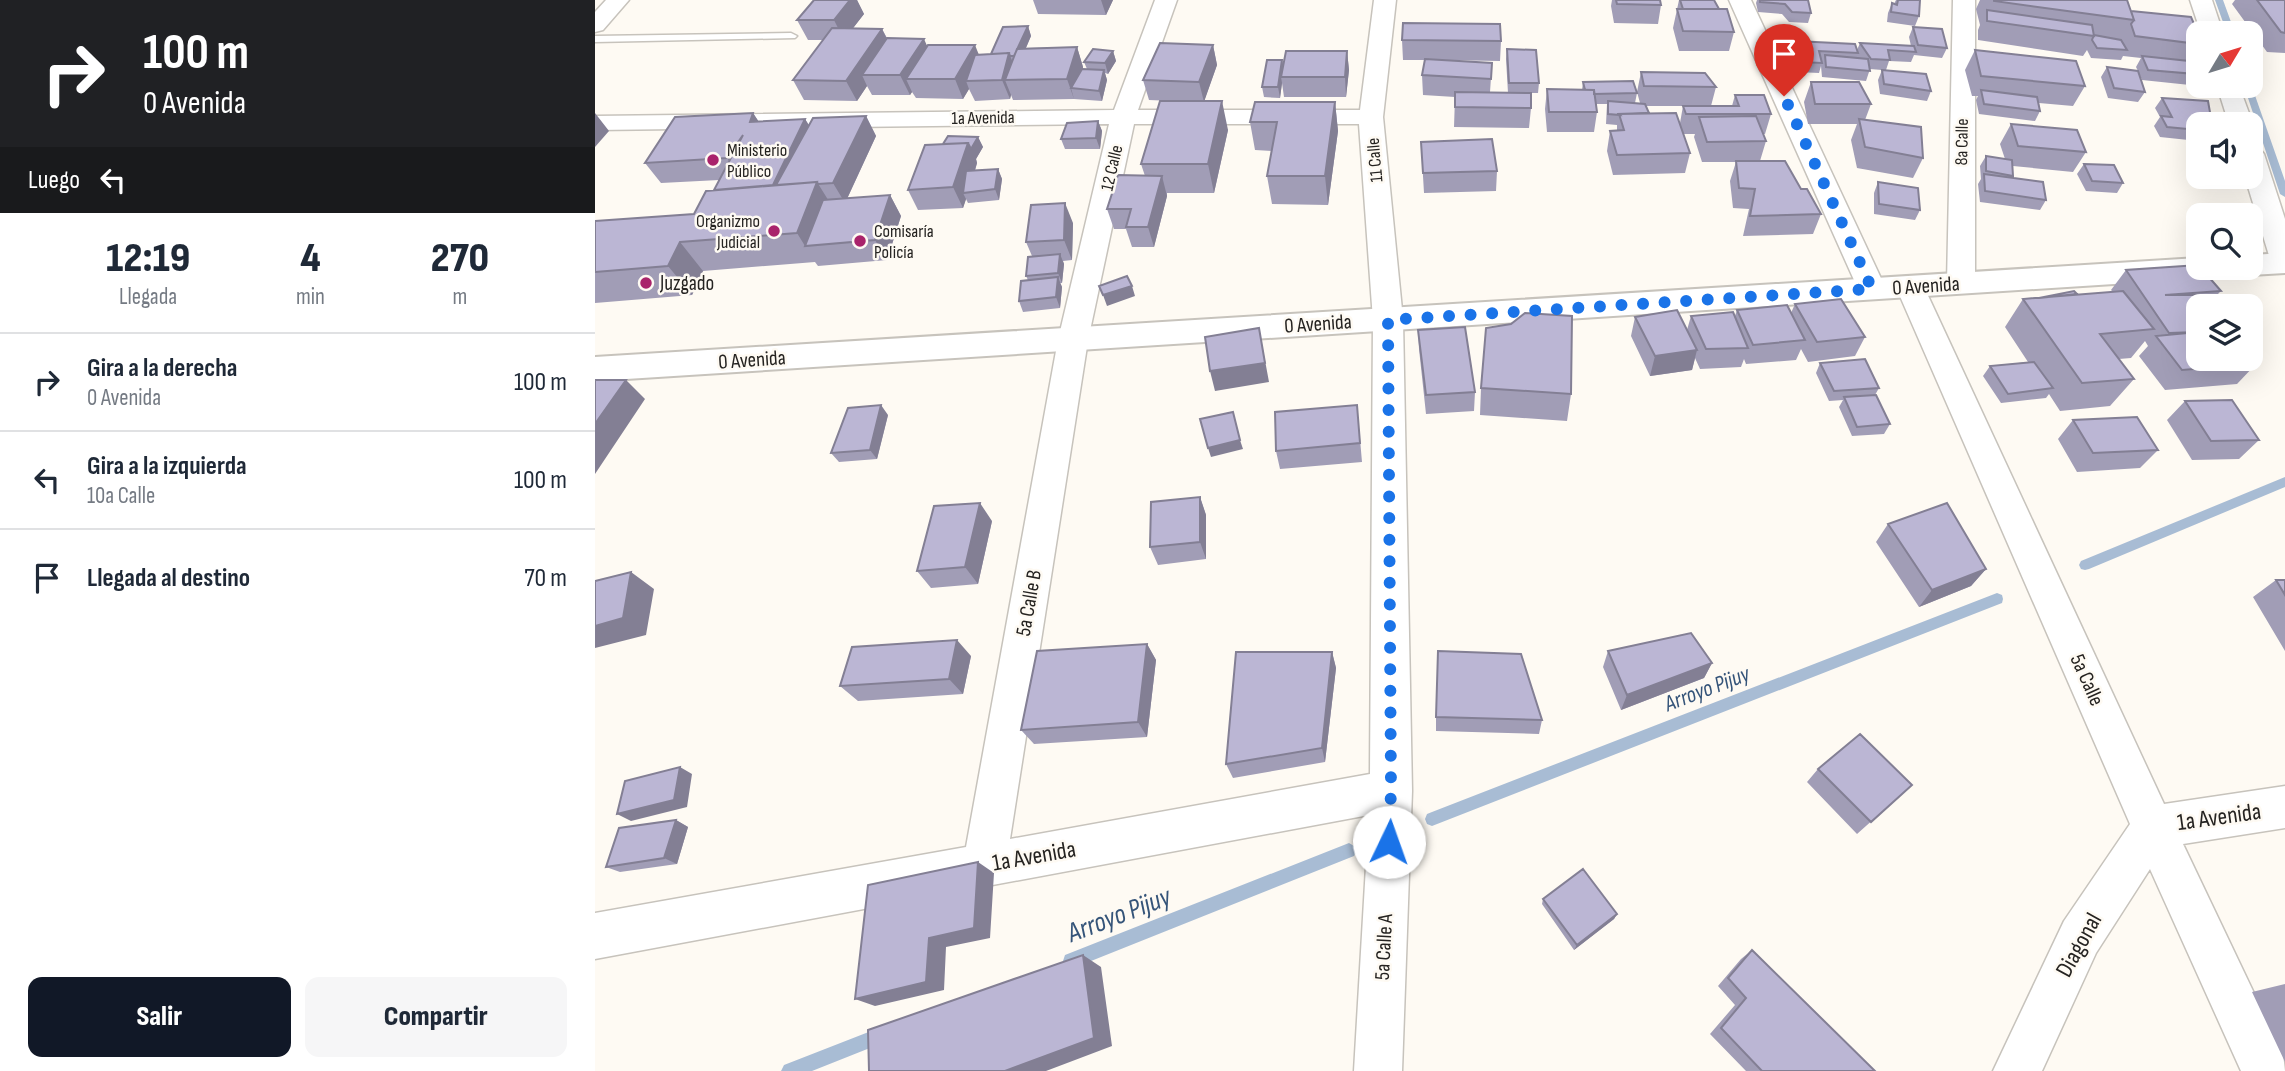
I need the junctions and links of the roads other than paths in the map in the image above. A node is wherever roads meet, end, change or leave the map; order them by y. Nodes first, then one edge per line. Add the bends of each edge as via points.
1 (618, 0) edge
2 (1166, 0) edge
3 (1385, 0) edge
4 (1740, 0) edge
5 (1964, 0) edge
6 (2201, 0) edge
7 (2208, 21) edge
8 (595, 24) edge
9 (791, 36) dead end
10 (595, 39) edge
11 (1123, 117) junction
12 (1371, 117) junction
13 (595, 123) edge
14 (2262, 189) edge
15 (2285, 262) edge
16 (2263, 264) edge
17 (2186, 269) edge
18 (1961, 283) junction
19 (1910, 287) junction
20 (1872, 289) junction
21 (1388, 320) junction
22 (1073, 340) junction
23 (595, 369) edge
24 (1391, 791) junction
25 (2285, 807) edge
26 (2153, 827) junction
27 (984, 865) junction
28 (595, 936) edge
29 (1378, 1071) edge
30 (2017, 1071) edge
31 (2266, 1071) edge

1 - 8 street
2 - 11 street, 12 Calle
3 - 12 street, 11 Calle
4 - 20 street
5 - 18 street, 8a Calle
6 - 7 street
9 - 10 lane
11 - 12 street, 1a Avenida
11 - 13 street, 1a Avenida
11 - 22 street, 12 Calle
12 - 21 street, 11 Calle
14 - 15 street
15 - 16 street
17 - 18 street, 0 Avenida
18 - 19 street, 0 Avenida
19 - 20 street, 0 Avenida
19 - 26 street, 5a Calle
20 - 21 street, 0 Avenida
21 - 22 street, 0 Avenida
21 - 24 street, 5a Calle A
22 - 23 street, 0 Avenida
22 - 27 street, 5a Calle B
24 - 27 street, 1a Avenida
24 - 29 street, 5a Calle A
25 - 26 street, 1a Avenida
26 - 30 street, Diagonal via 2080,937
26 - 31 street, 5a Calle
27 - 28 street, 1a Avenida

